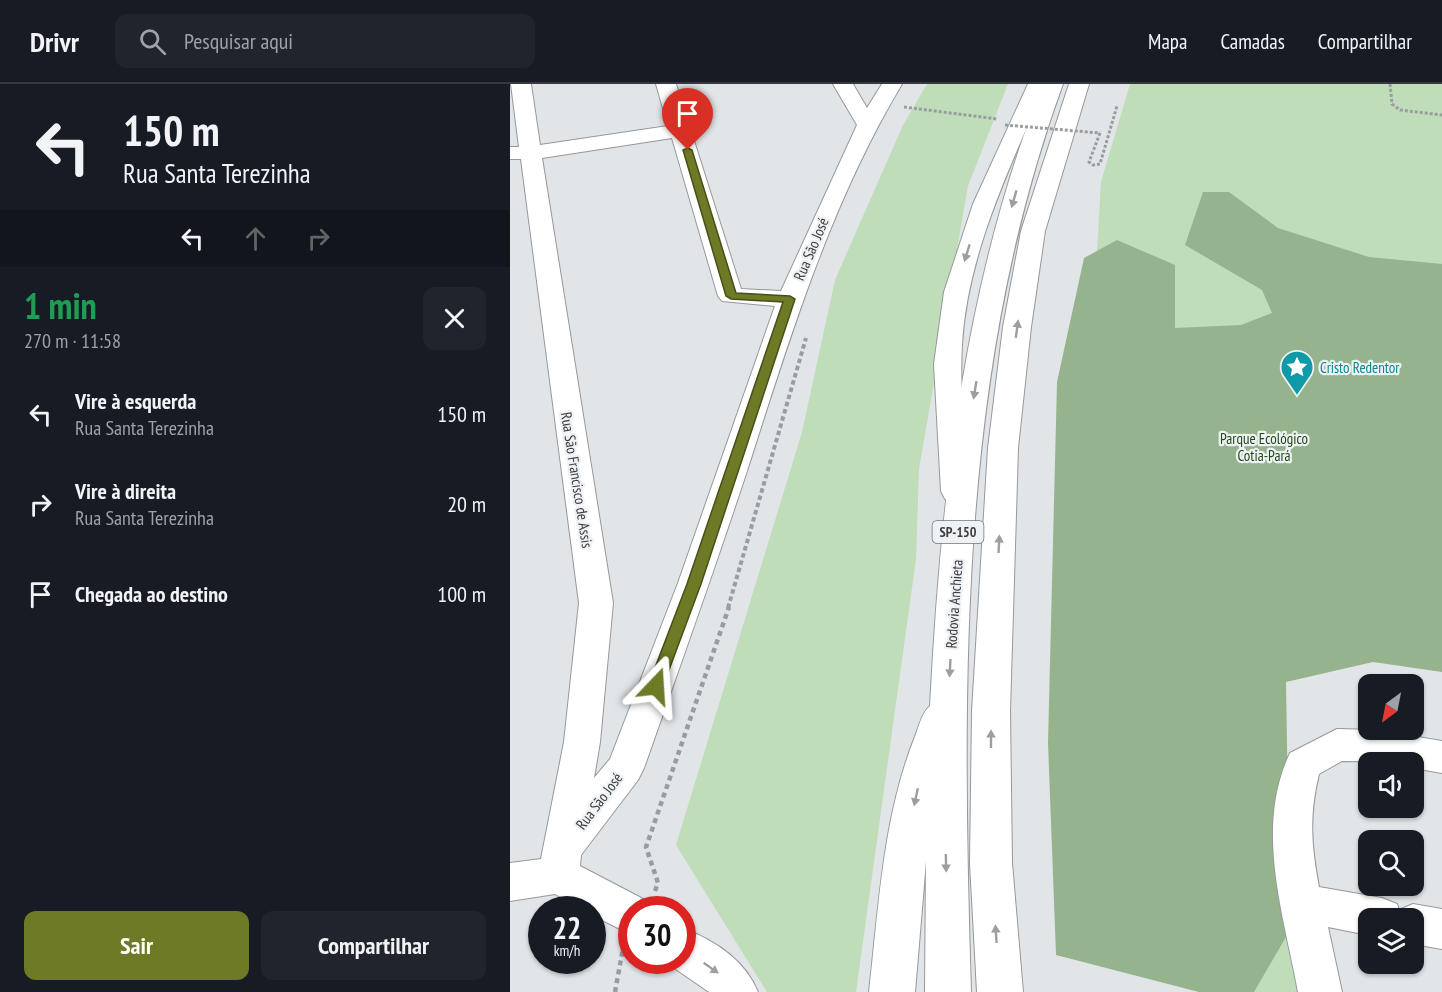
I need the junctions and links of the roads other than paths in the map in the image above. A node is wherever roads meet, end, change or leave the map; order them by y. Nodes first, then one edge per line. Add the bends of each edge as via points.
1 (521, 84) edge
2 (666, 84) edge
3 (843, 84) edge
4 (1039, 84) edge
5 (1053, 84) edge
6 (1079, 84) edge
7 (899, 97) edge
8 (867, 125) junction
9 (681, 130) junction
10 (520, 153) edge
11 (790, 299) junction
12 (959, 525) junction
13 (948, 702) junction
14 (1442, 757) edge
15 (561, 861) junction
16 (510, 882) edge
17 (1303, 903) junction
18 (618, 907) edge
19 (1358, 913) edge
20 (1424, 926) edge
21 (1442, 929) edge
22 (696, 958) edge
23 (736, 992) edge
24 (892, 992) edge
25 (948, 992) edge
26 (1000, 992) edge
27 (1320, 992) edge

1 - 10 street, Rua São Francisco de Assis
2 - 9 street
3 - 8 street
4 -> 12 street via 1033,90 981,213 966,256 951,323 949,397
5 -> 12 highway, Rodovia Anchieta / SP-150 via 1026,157 987,313
26 -> 6 highway, SP-150 via 991,863 991,711 1003,448 1033,231
7 - 8 street, Rua São José
8 - 11 street, Rua São José
9 - 10 street
9 - 11 street via 731,296
10 - 15 street, Rua São Francisco de Assis via 596,603 582,742
11 - 15 street, Rua São José via 694,584 625,768
12 -> 13 highway, Rodovia Anchieta / SP-150
13 -> 24 highway via 925,753 912,812
13 -> 25 highway, Rodovia Anchieta / SP-150
14 - 17 street via 1376,746 1337,746 1304,764 1292,806 1293,855
15 - 16 street
15 - 18 street
17 - 19 street
17 - 27 street
20 - 21 street
22 -> 23 street via 723,976

